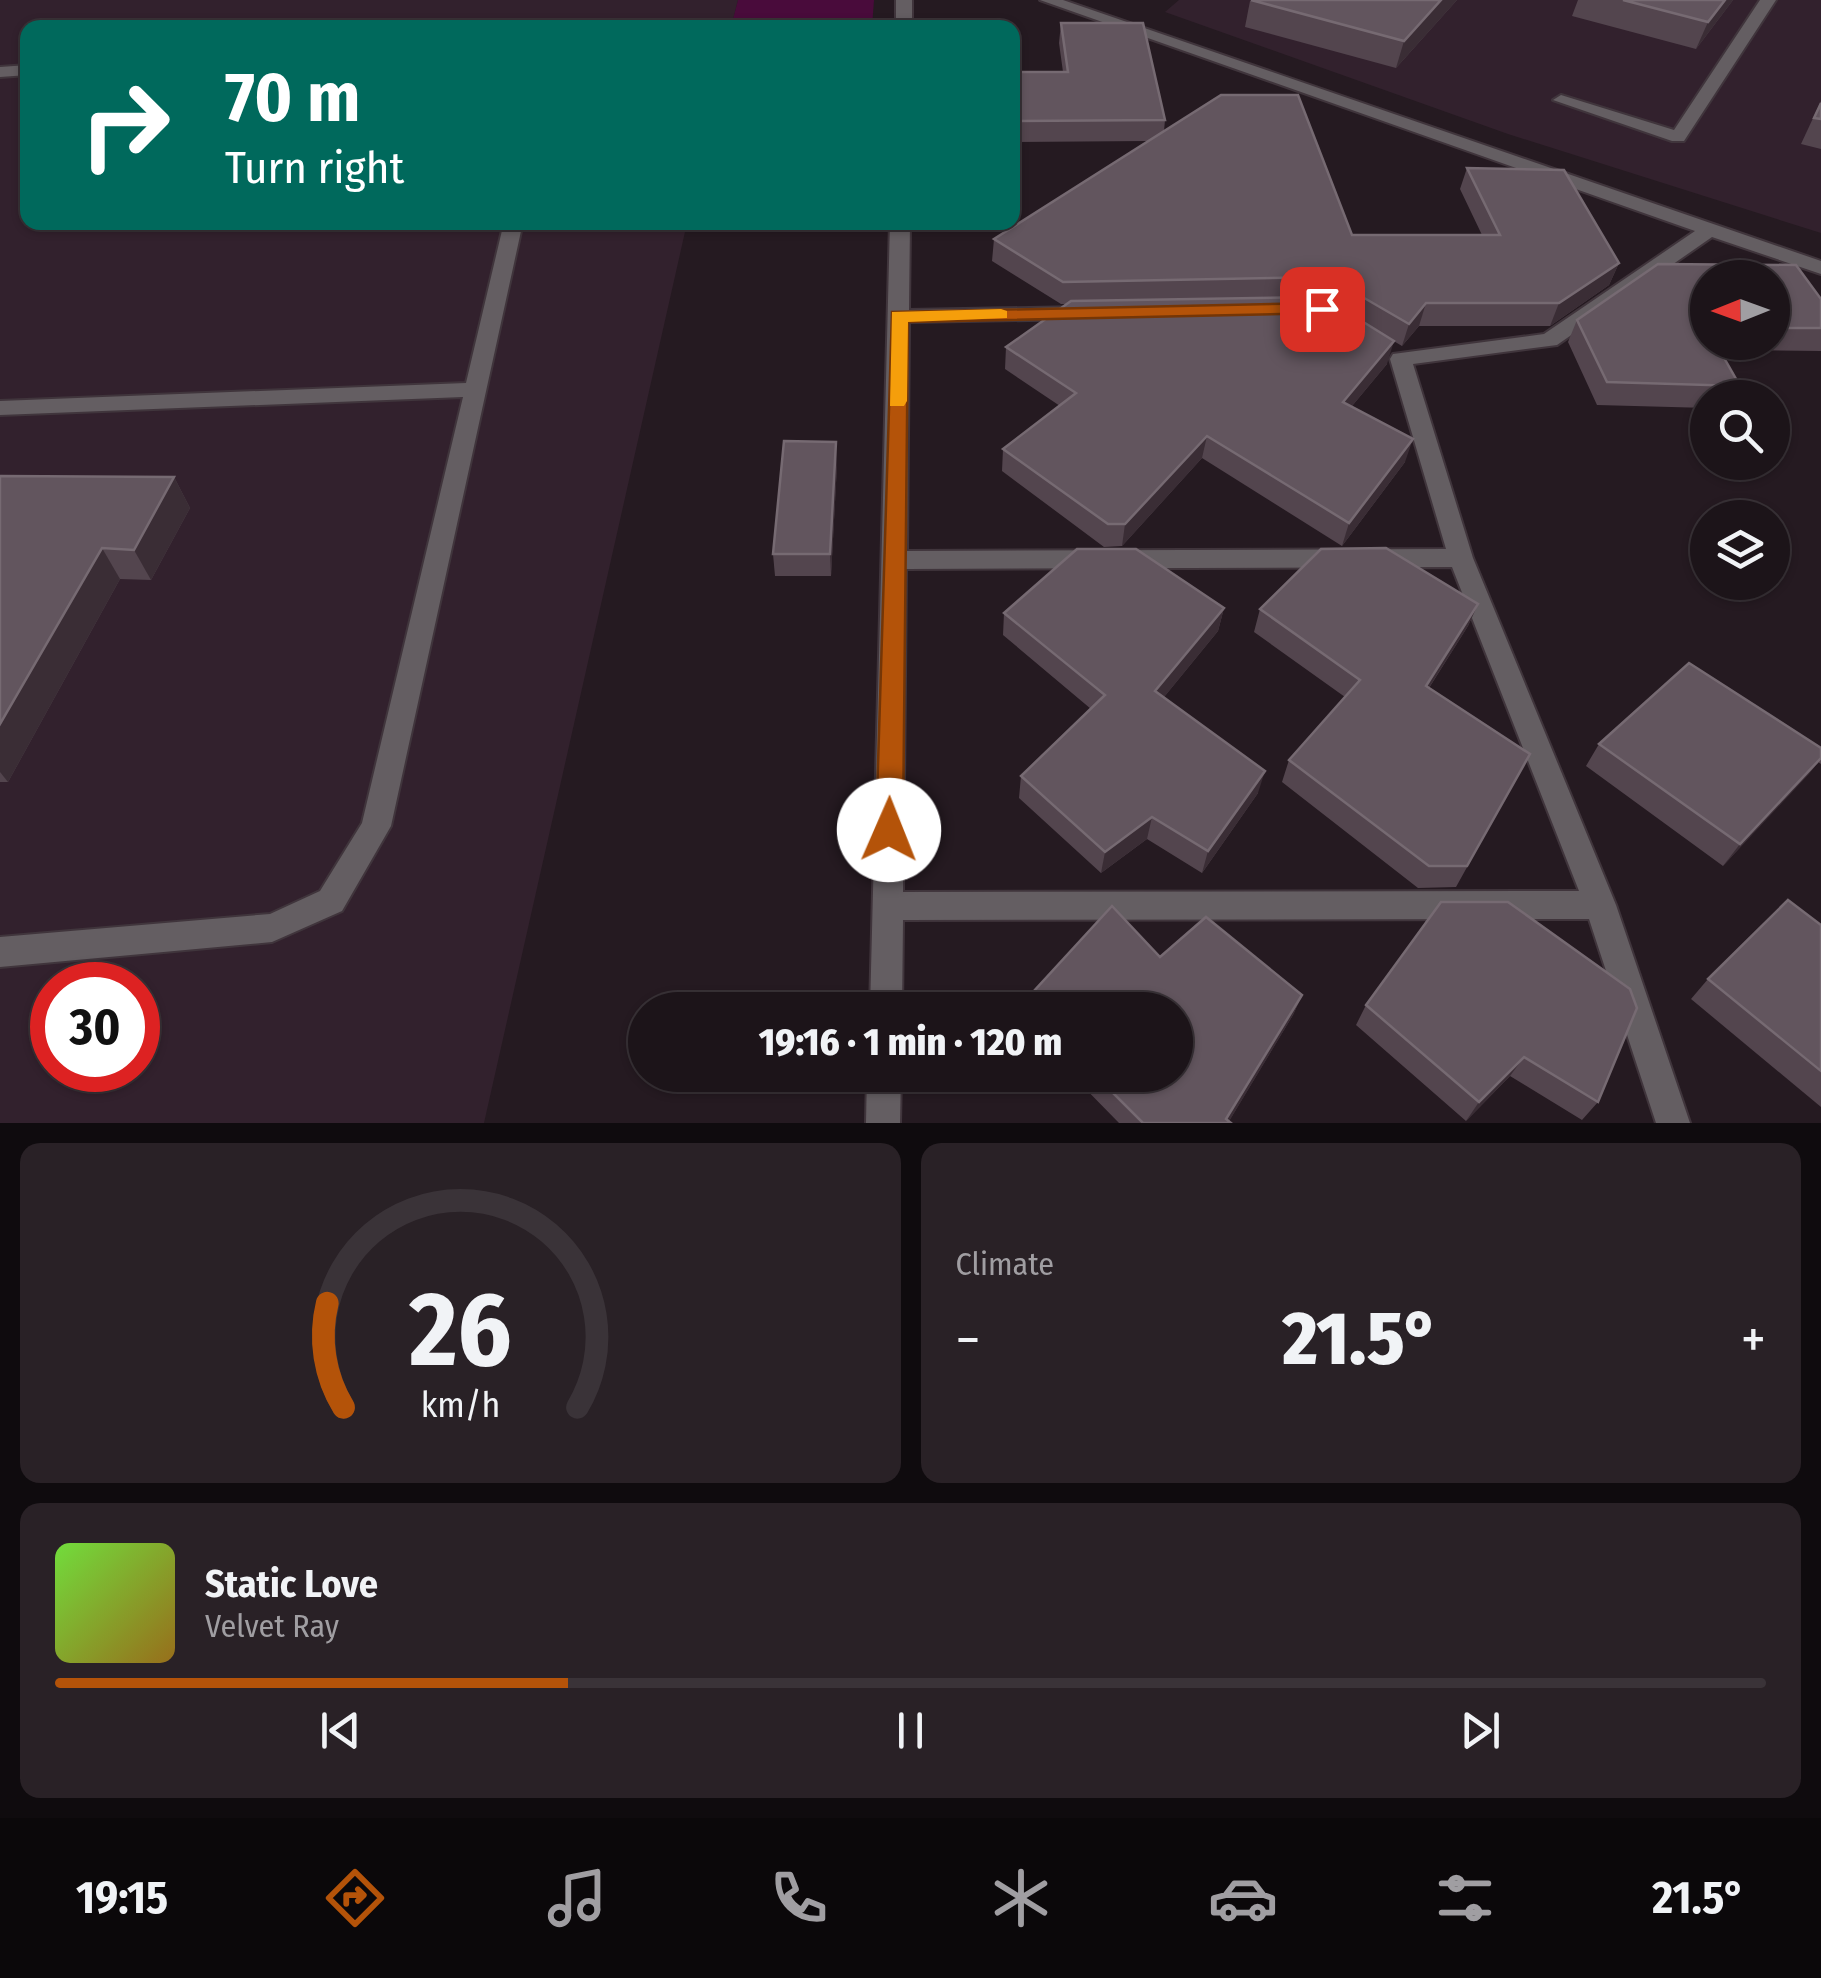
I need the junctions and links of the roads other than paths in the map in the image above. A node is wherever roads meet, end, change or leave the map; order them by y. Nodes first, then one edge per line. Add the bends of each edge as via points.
1 (1048, 0) edge
2 (1768, 0) edge
3 (1561, 100) dead end
4 (512, 230) edge
5 (900, 230) edge
6 (1710, 230) junction
7 (1821, 268) edge
8 (1110, 312) edge
9 (898, 316) junction
10 (476, 390) junction
11 (0, 408) edge
12 (1460, 558) junction
13 (893, 560) junction
14 (1600, 905) junction
15 (888, 906) junction
16 (0, 952) edge
17 (886, 992) edge
18 (884, 1092) edge
19 (883, 1123) edge
20 (1673, 1123) edge

1 - 6 street
2 - 3 street via 1678,136
4 - 10 street
5 - 9 street
6 - 7 street
6 - 12 street via 1550,340 1393,354
8 - 9 street
9 - 13 street
10 - 11 street
10 - 16 street via 376,826 331,901 272,928
12 - 13 street
12 - 14 street
13 - 15 street
14 - 15 street
14 - 20 street
15 - 17 street
18 - 19 street

